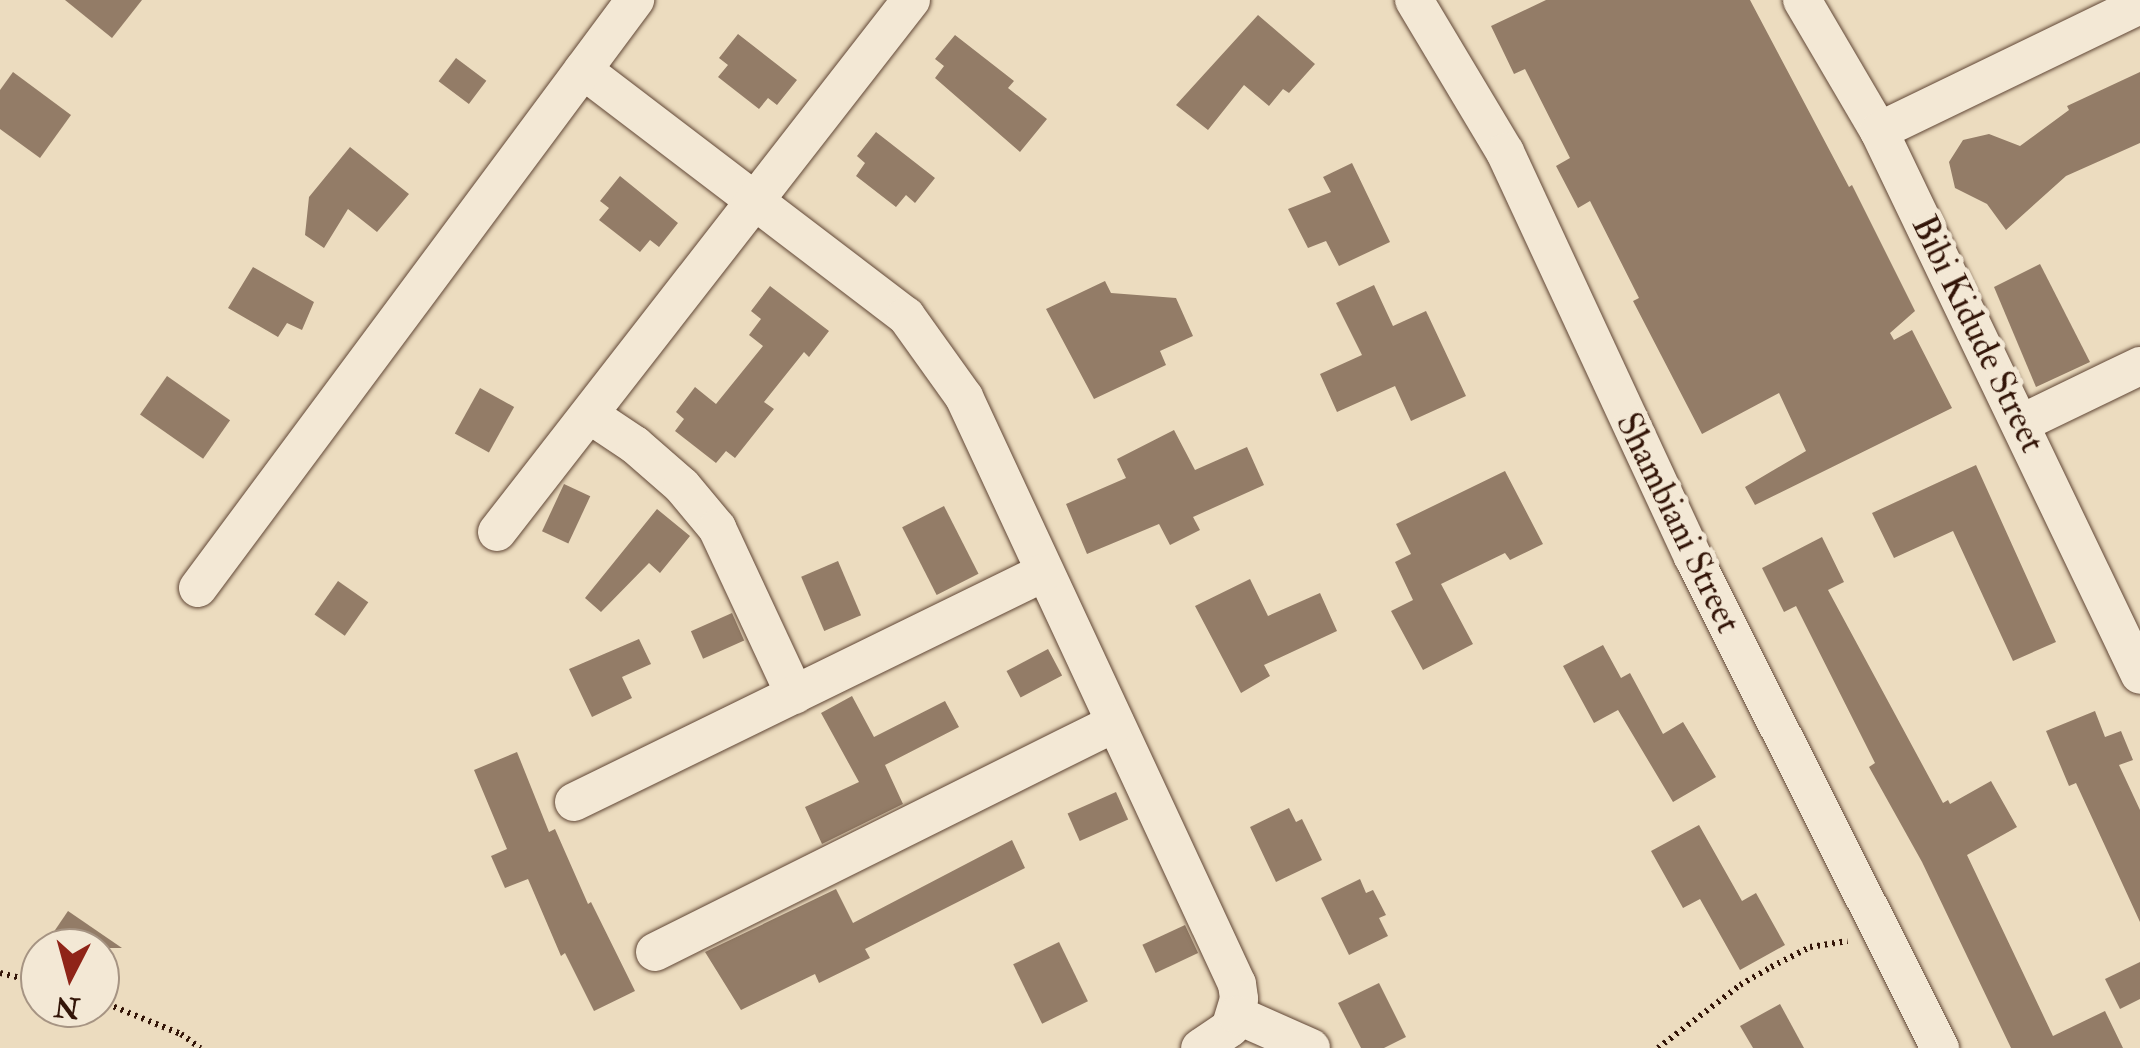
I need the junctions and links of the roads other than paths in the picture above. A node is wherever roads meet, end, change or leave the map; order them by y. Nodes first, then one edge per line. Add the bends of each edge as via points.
1 (634, 0) edge
2 (912, 0) edge
3 (1414, 0) edge
4 (1802, 0) edge
5 (2140, 6) edge
6 (583, 70) junction
7 (1879, 131) junction
8 (753, 204) junction
9 (2140, 366) edge
10 (590, 414) junction
11 (2022, 424) junction
12 (497, 532) dead end
13 (1043, 573) junction
14 (198, 588) dead end
15 (2140, 674) edge
16 (795, 695) junction
17 (1115, 723) junction
18 (574, 802) dead end
19 (655, 952) dead end
20 (1236, 1014) junction
21 (1200, 1048) edge
22 (1311, 1048) edge
23 (1940, 1048) edge

1 - 6 street
2 - 8 street
3 - 23 street, Shambiani Street via 1505,152 1693,557
4 - 7 street, Bibi Kidude Street
5 - 7 street
6 - 8 street
6 - 14 street
7 - 11 street, Bibi Kidude Street
8 - 10 street
8 - 13 street via 895,307 928,340 990,447
9 - 11 street
10 - 12 street
10 - 16 street via 682,486 717,528
11 - 15 street, Bibi Kidude Street
13 - 16 street
13 - 17 street
16 - 18 street
17 - 19 street
17 - 20 street via 1237,984
20 - 21 street via 1230,1028
20 - 22 street

